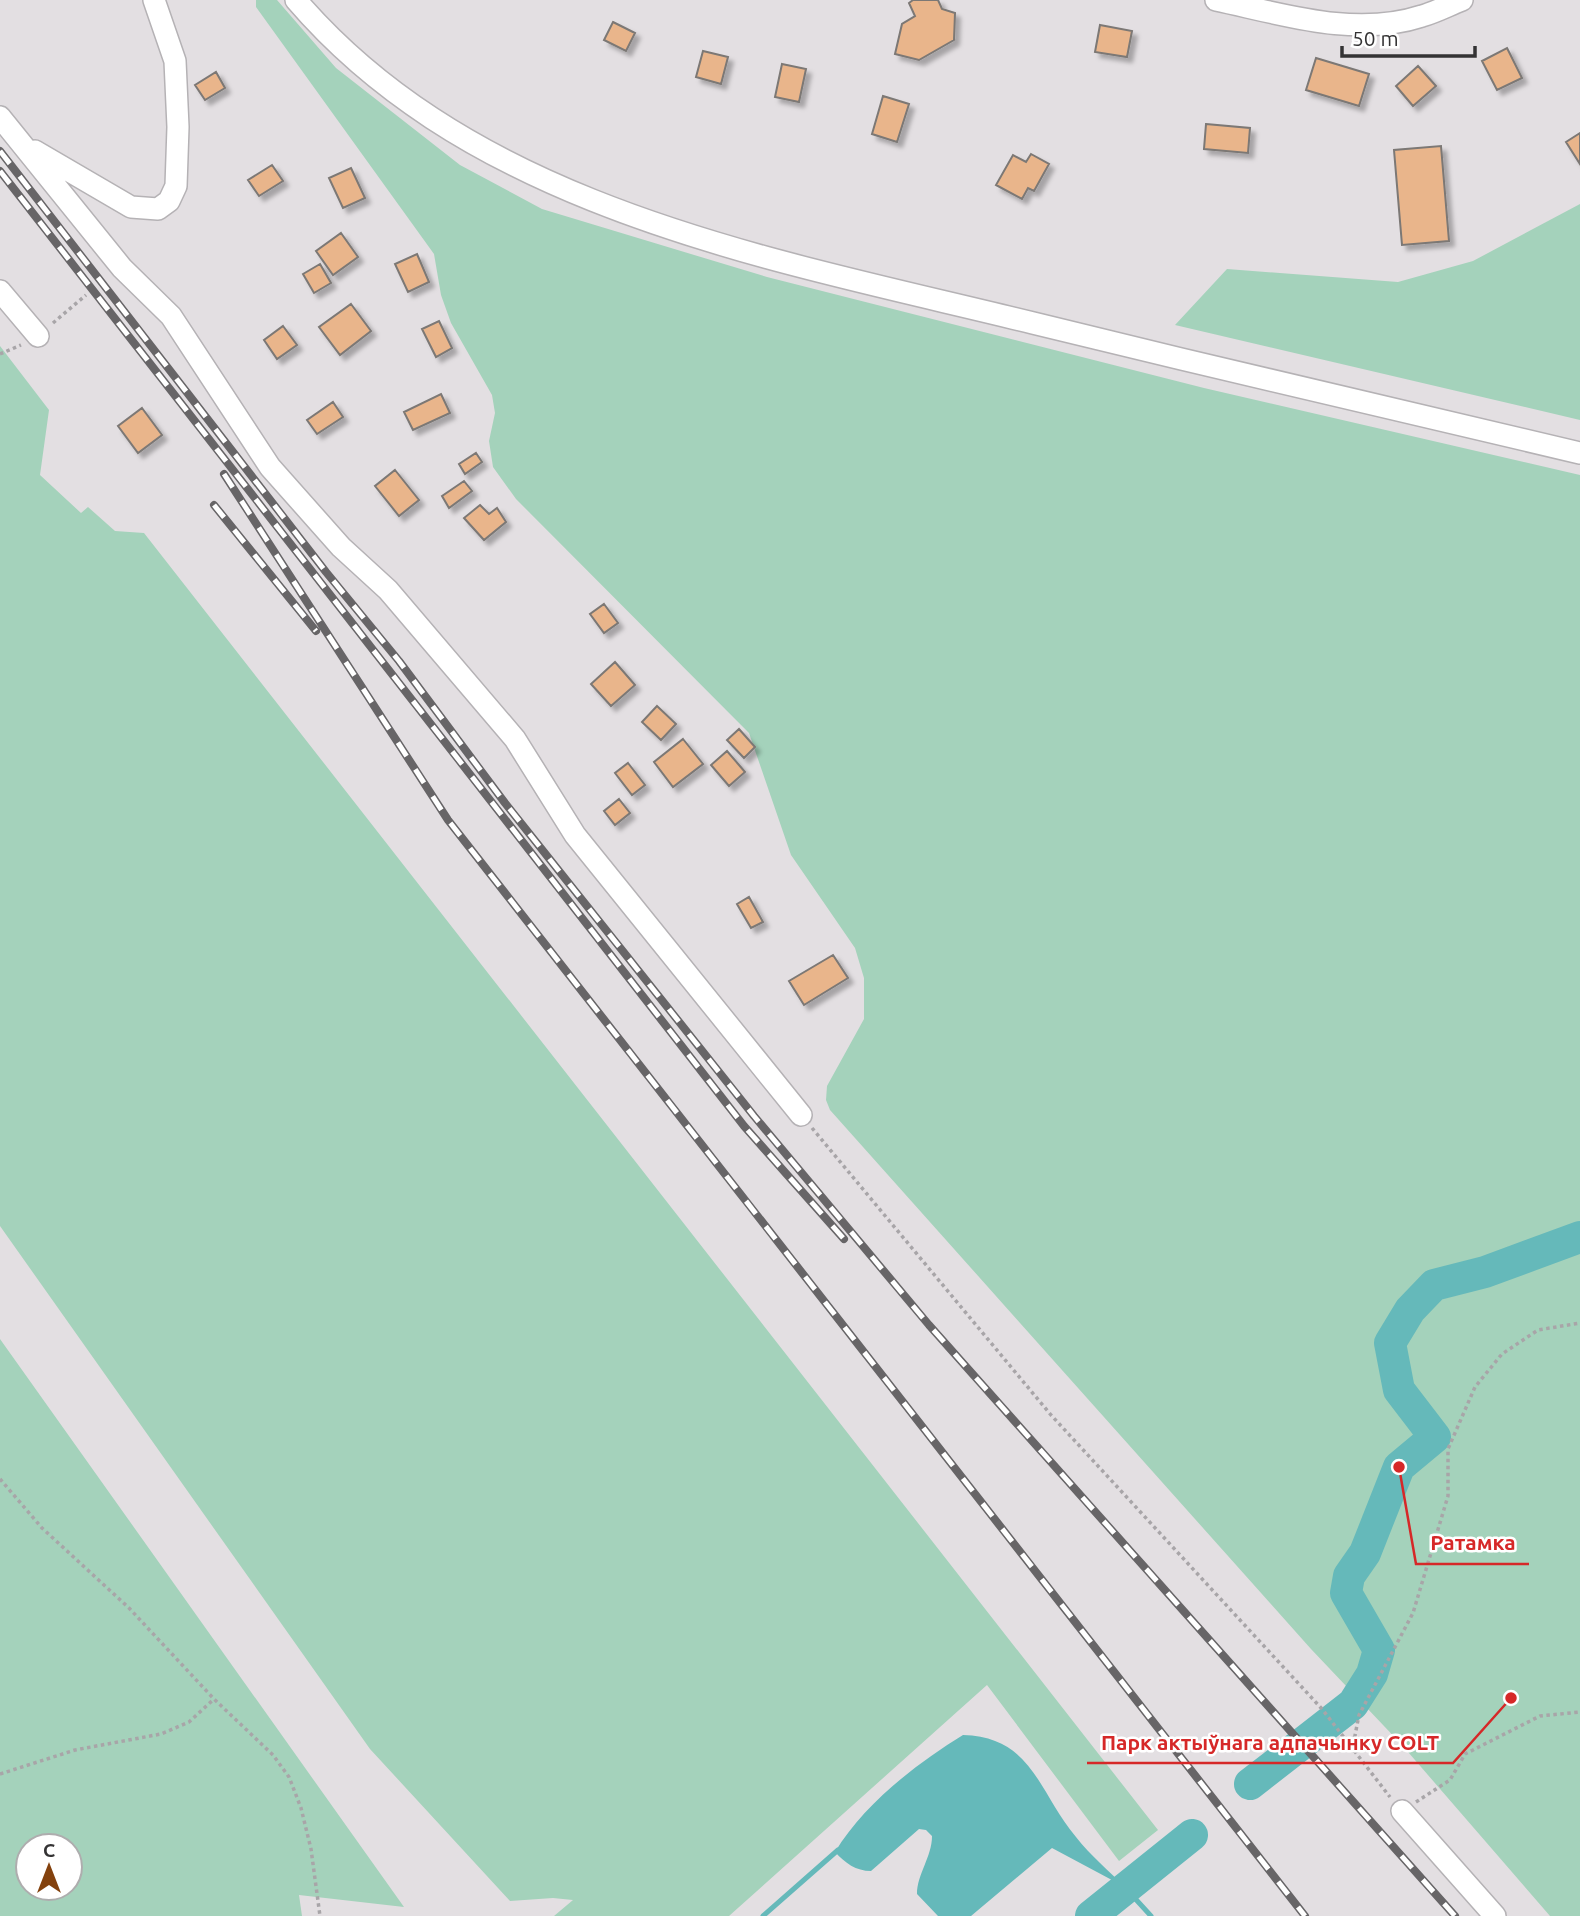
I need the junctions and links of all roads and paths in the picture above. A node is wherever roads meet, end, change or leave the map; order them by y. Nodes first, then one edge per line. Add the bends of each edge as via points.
1 (154, 0) edge
2 (296, 0) edge
3 (1216, 0) edge
4 (1462, 0) edge
5 (0, 117) edge
6 (23, 145) junction
7 (0, 291) edge
8 (38, 336) dead end
9 (1580, 453) edge
10 (801, 1115) joint
11 (1580, 1323) edge
12 (0, 1479) edge
13 (214, 1699) junction
14 (1580, 1712) edge
15 (1352, 1751) junction
16 (0, 1774) edge
17 (1402, 1811) junction
18 (320, 1916) edge
19 (1496, 1916) edge

1 - 6 street via 174,61 178,159 176,186 169,201 158,209 131,207
2 - 9 street via 394,90 489,152 604,204 683,232 864,282
3 - 4 street via 1332,24 1379,24 1421,17
5 - 6 street
6 - 10 street via 122,268 171,316 270,467 341,547 388,590 515,739 575,835
7 - 8 street
10 - 15 path via 1051,1415 1322,1709
11 - 15 path via 1538,1330 1502,1354 1475,1387 1448,1449 1448,1496 1413,1613 1359,1716
12 - 13 path via 42,1528 129,1608
13 - 16 path via 189,1722 161,1734 75,1750
13 - 18 path via 273,1755 289,1777 311,1849
14 - 17 path via 1540,1716 1465,1755 1450,1780
15 - 17 path
17 - 19 street

